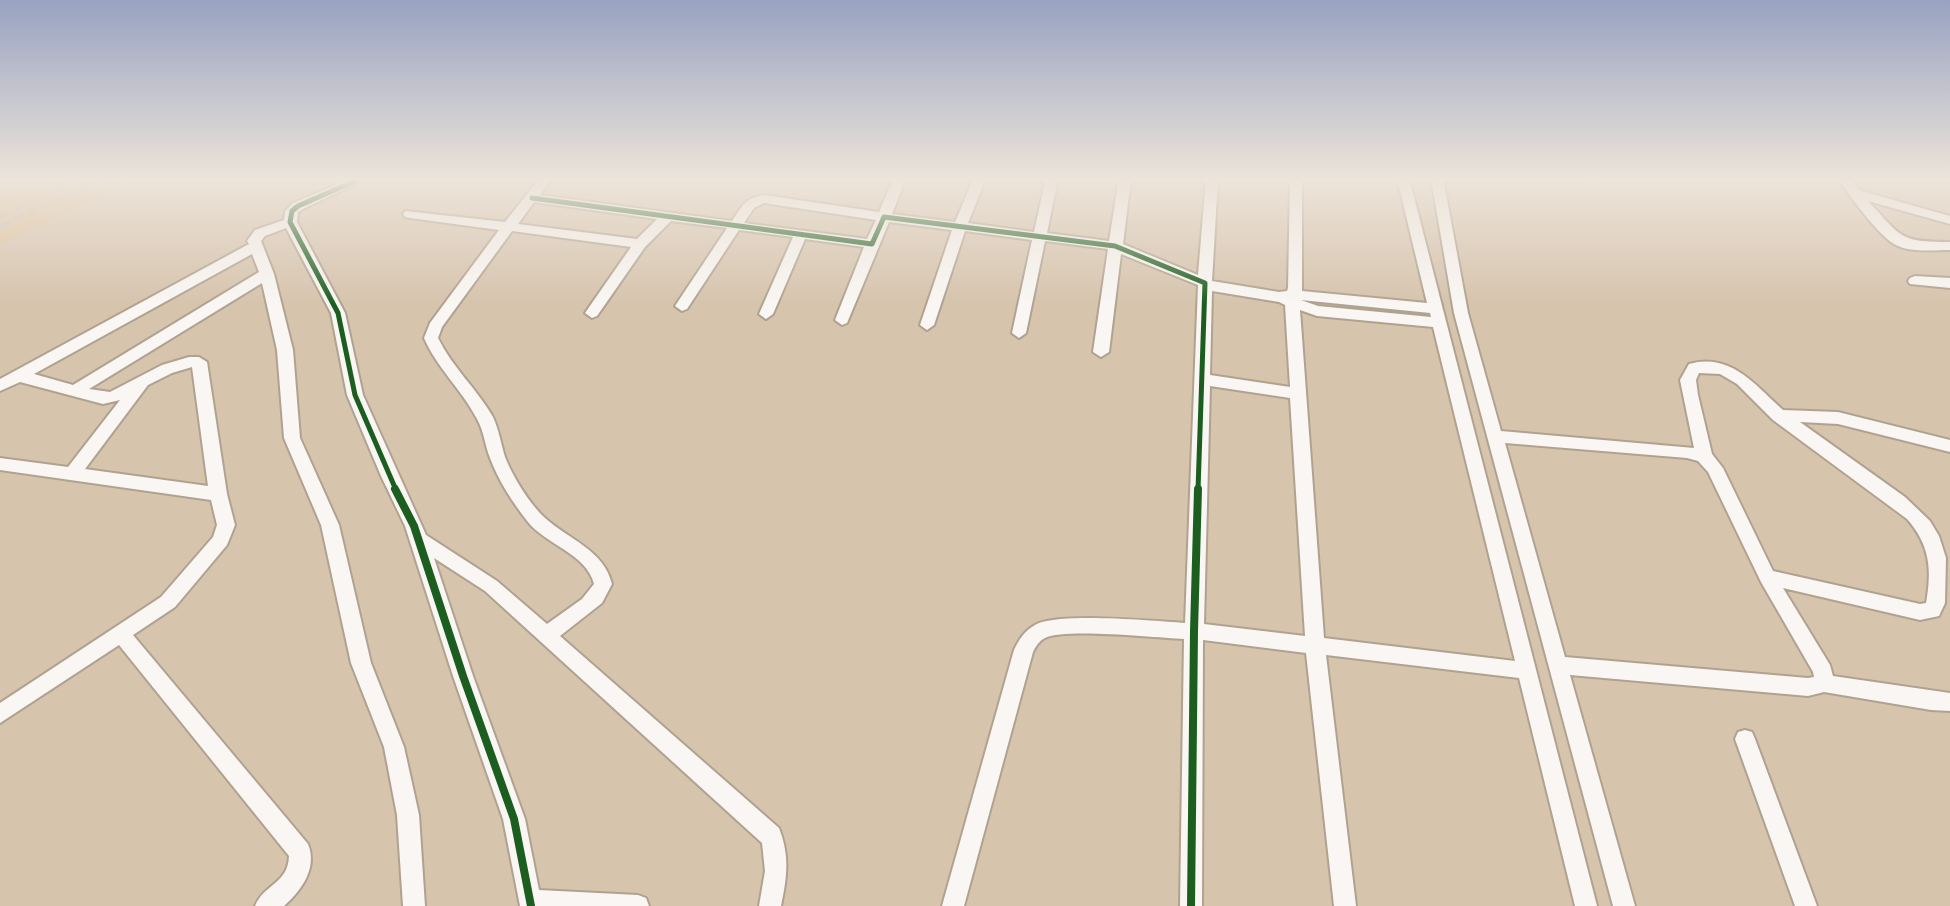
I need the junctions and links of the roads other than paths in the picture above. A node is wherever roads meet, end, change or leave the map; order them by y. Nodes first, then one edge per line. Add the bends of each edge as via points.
1 (457, 220) edge
2 (513, 220) edge
3 (664, 220) edge
4 (701, 220) edge
5 (740, 220) edge
6 (883, 220) edge
7 (906, 220) edge
8 (962, 220) edge
9 (1043, 220) edge
10 (1119, 220) edge
11 (1209, 220) edge
12 (1293, 220) edge
13 (1414, 220) edge
14 (1445, 220) edge
15 (1879, 220) edge
16 (290, 222) joint
17 (737, 225) junction
18 (960, 226) junction
19 (507, 227) junction
20 (800, 236) junction
21 (1040, 236) junction
22 (640, 244) junction
23 (872, 244) junction
24 (256, 246) junction
25 (1115, 246) junction
26 (1950, 246) edge
27 (267, 274) junction
28 (1915, 281) dead end
29 (1205, 283) junction
30 (1950, 283) edge
31 (1288, 299) junction
32 (682, 306) dead end
33 (592, 313) dead end
34 (766, 314) dead end
35 (1438, 316) junction
36 (842, 320) dead end
37 (927, 325) dead end
38 (1019, 333) dead end
39 (1101, 352) dead end
40 (19, 376) junction
41 (1202, 379) junction
42 (142, 382) junction
43 (0, 386) edge
44 (74, 391) junction
45 (1299, 394) junction
46 (1779, 416) junction
47 (1495, 436) junction
48 (1950, 446) edge
49 (1704, 457) junction
50 (0, 465) edge
51 (72, 474) junction
52 (218, 494) junction
53 (419, 540) junction
54 (1767, 578) junction
55 (1194, 631) junction
56 (122, 634) junction
57 (547, 635) junction
58 (1315, 647) junction
59 (1558, 665) junction
60 (1528, 671) junction
61 (1824, 683) junction
62 (1950, 702) edge
63 (0, 714) edge
64 (1745, 739) dead end
65 (531, 903) edge
66 (266, 906) edge
67 (414, 906) edge
68 (638, 906) edge
69 (770, 906) edge
70 (953, 906) edge
71 (1191, 906) edge
72 (1345, 906) edge
73 (1586, 906) edge
74 (1624, 906) edge
75 (1806, 906) edge

1 - 19 street
2 - 19 street
3 - 22 street
4 - 17 street
5 - 17 street
6 - 23 street
7 - 18 street
8 - 18 street
9 - 21 street
10 - 25 street
11 - 29 street
12 - 31 street
13 - 35 street
14 - 47 street via 1461,313
15 - 26 street via 1905,244
16 - 24 street via 260,232 255,237
16 - 53 street via 338,313 355,394
17 - 20 street
17 - 32 street
18 - 21 street
18 - 37 street
19 - 22 street
19 - 57 street via 435,326 431,338 485,419 499,462 537,521 601,573 602,589 596,599
20 - 23 street
20 - 34 street
21 - 25 street
21 - 38 street
22 - 33 street
23 - 36 street
24 - 27 street
24 - 40 street
25 - 29 street
25 - 39 street
27 - 44 street
27 - 67 street via 285,350 292,438 330,525 361,663 394,747 408,815
28 - 30 street
29 - 31 street
29 - 41 street
31 - 35 street via 1317,311
31 - 45 street
35 - 60 street
40 - 43 street
40 - 44 street
41 - 45 street
41 - 55 street
42 - 44 street via 112,397
42 - 51 street
42 - 52 street via 177,365 198,362
45 - 58 street
46 - 48 street via 1838,418
46 - 49 street via 1738,375 1717,368 1694,368 1688,380
46 - 54 street via 1917,516 1938,550 1936,603 1932,610 1912,612
47 - 49 street via 1687,452
47 - 59 street
49 - 54 street via 1715,468
50 - 51 street
51 - 52 street
52 - 56 street via 226,525 216,548 168,602
53 - 57 street via 491,585
53 - 65 street via 514,819
54 - 61 street via 1823,671
55 - 58 street
55 - 70 street via 1074,626 1042,630 1031,638 1024,650
55 - 71 street
56 - 63 street
56 - 66 street via 300,852 301,869 293,883
57 - 69 street via 771,836 777,868
58 - 60 street
58 - 72 street
59 - 61 street via 1808,687
59 - 74 street
60 - 73 street
61 - 62 street
64 - 75 street
65 - 68 street

